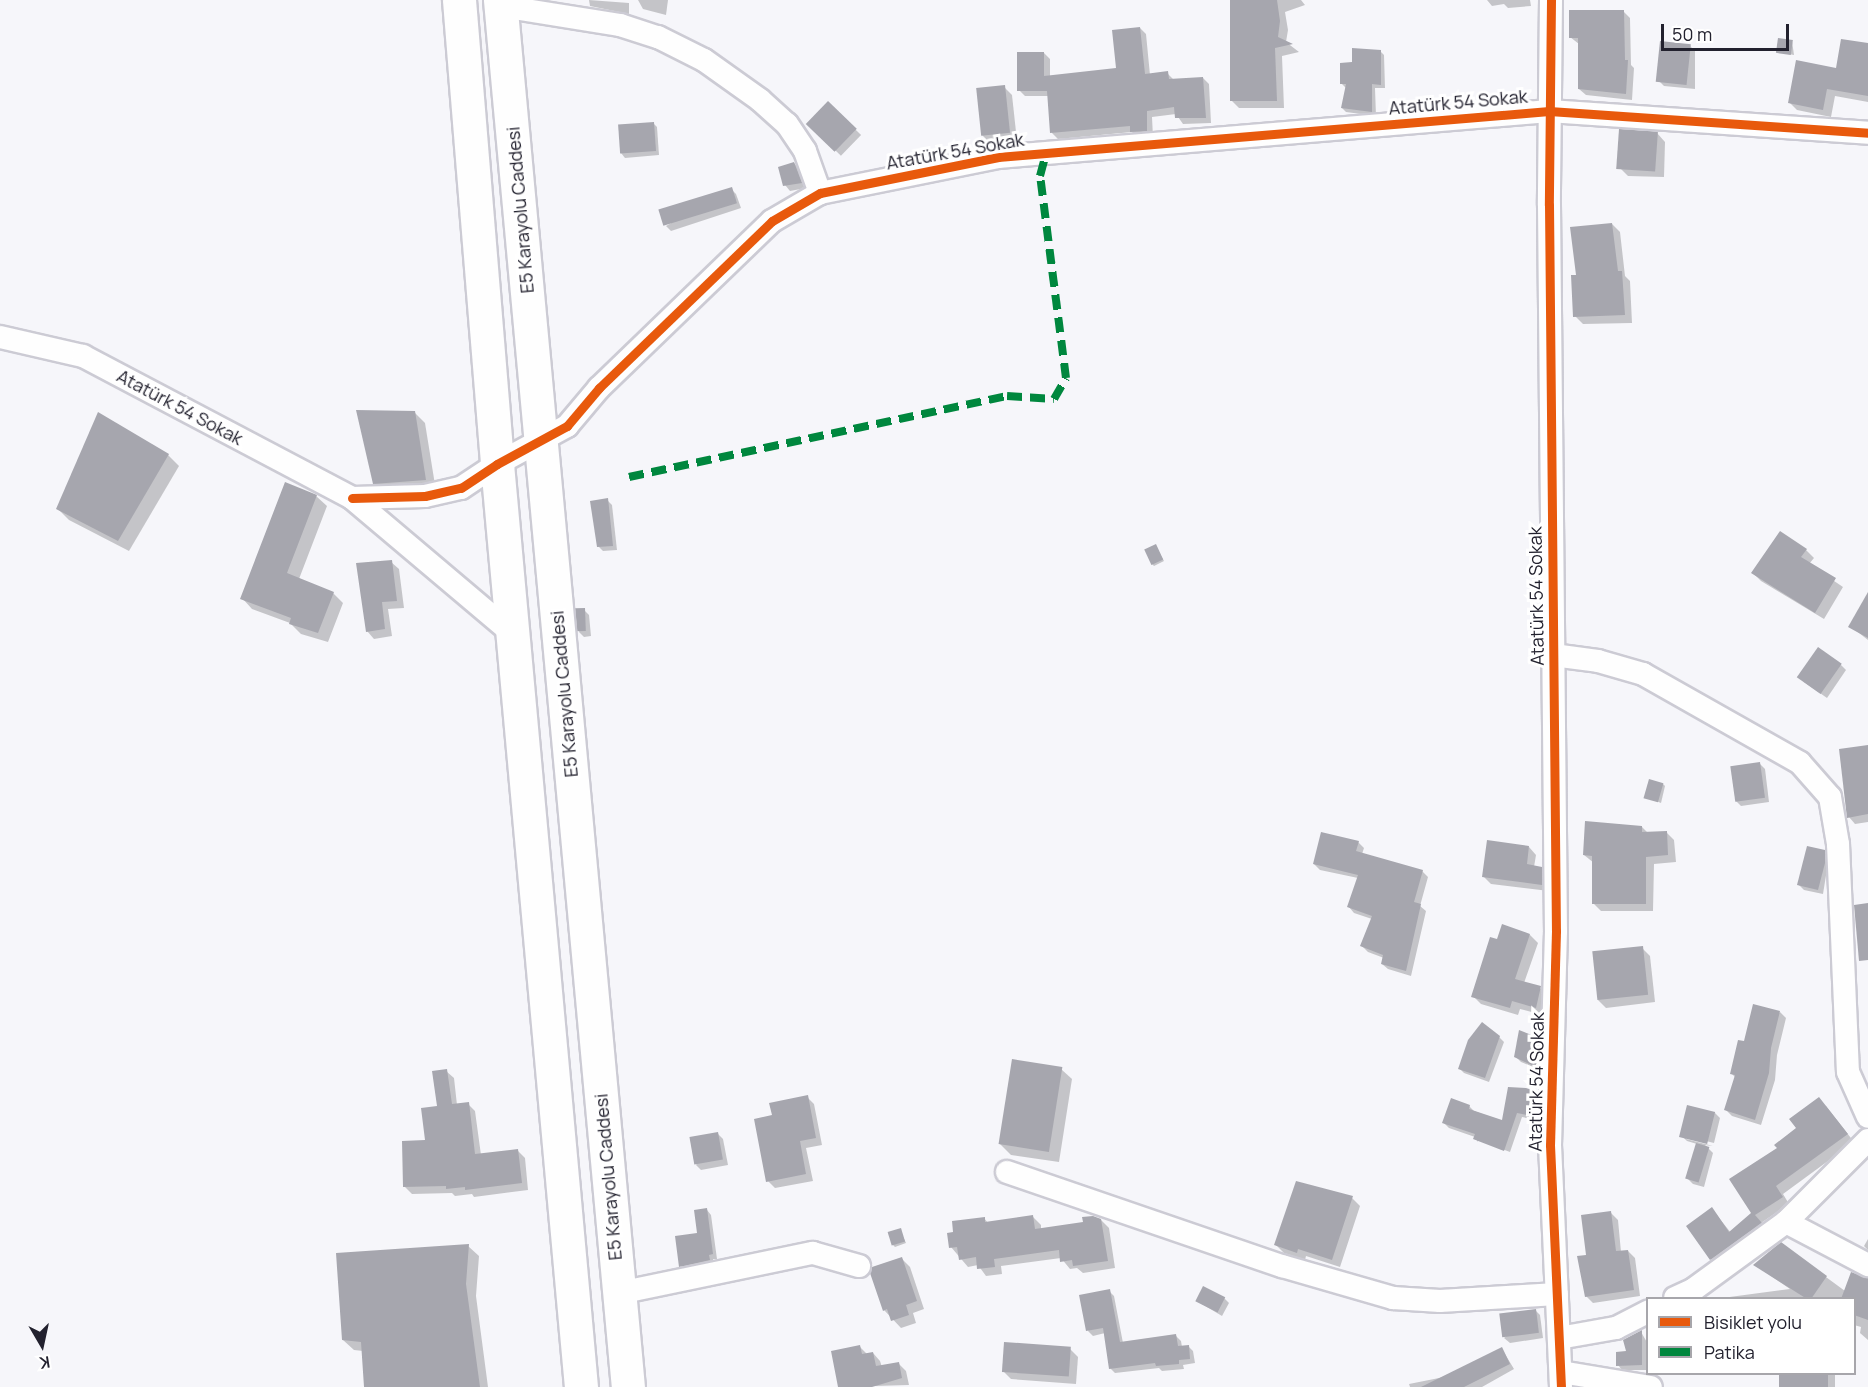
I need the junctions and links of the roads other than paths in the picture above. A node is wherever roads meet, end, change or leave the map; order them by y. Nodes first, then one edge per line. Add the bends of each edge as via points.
1 (459, 0) edge
2 (1551, 0) edge
3 (501, 3) edge
4 (1550, 111) junction
5 (1868, 133) edge
6 (820, 193) junction
7 (0, 338) edge
8 (541, 442) junction
9 (497, 464) junction
10 (352, 498) junction
11 (513, 634) junction
12 (1553, 655) junction
13 (1868, 1117) edge
14 (1868, 1140) edge
15 (1007, 1172) dead end
16 (1786, 1222) junction
17 (1868, 1265) edge
18 (859, 1266) dead end
19 (619, 1293) junction
20 (1557, 1294) junction
21 (1680, 1297) edge
22 (1646, 1313) edge
23 (1559, 1338) junction
24 (1561, 1379) edge
25 (581, 1387) edge
26 (628, 1387) edge
27 (1651, 1387) edge

1 - 9 highway
2 - 4 street
3 - 6 street via 620,25 658,37 704,60 787,124 805,151
3 - 8 highway, E5 Karayolu Caddesi
4 - 5 street
4 - 6 street, Atatürk 54 Sokak via 998,157
4 - 12 street, Atatürk 54 Sokak
6 - 8 street, Atatürk 54 Sokak via 772,221 599,388 567,426
7 - 10 street, Atatürk 54 Sokak via 83,356
8 - 9 street, Atatürk 54 Sokak
8 - 19 highway, E5 Karayolu Caddesi
9 - 10 street, Atatürk 54 Sokak via 461,488 425,496
9 - 11 highway
10 - 11 street, Atatürk 54 Sokak
11 - 25 highway
12 - 13 street via 1598,661 1643,674 1800,763 1830,797 1838,844 1848,1072
12 - 20 street, Atatürk 54 Sokak via 1556,931 1550,1145
14 - 16 street
15 - 20 street via 1282,1266 1393,1298 1440,1301
16 - 17 street
16 - 21 street
18 - 19 street via 813,1253
19 - 26 highway, E5 Karayolu Caddesi
20 - 23 street, Atatürk 54 Sokak
22 - 23 street via 1616,1328
23 - 24 street, Atatürk 54 Sokak
24 - 27 street

